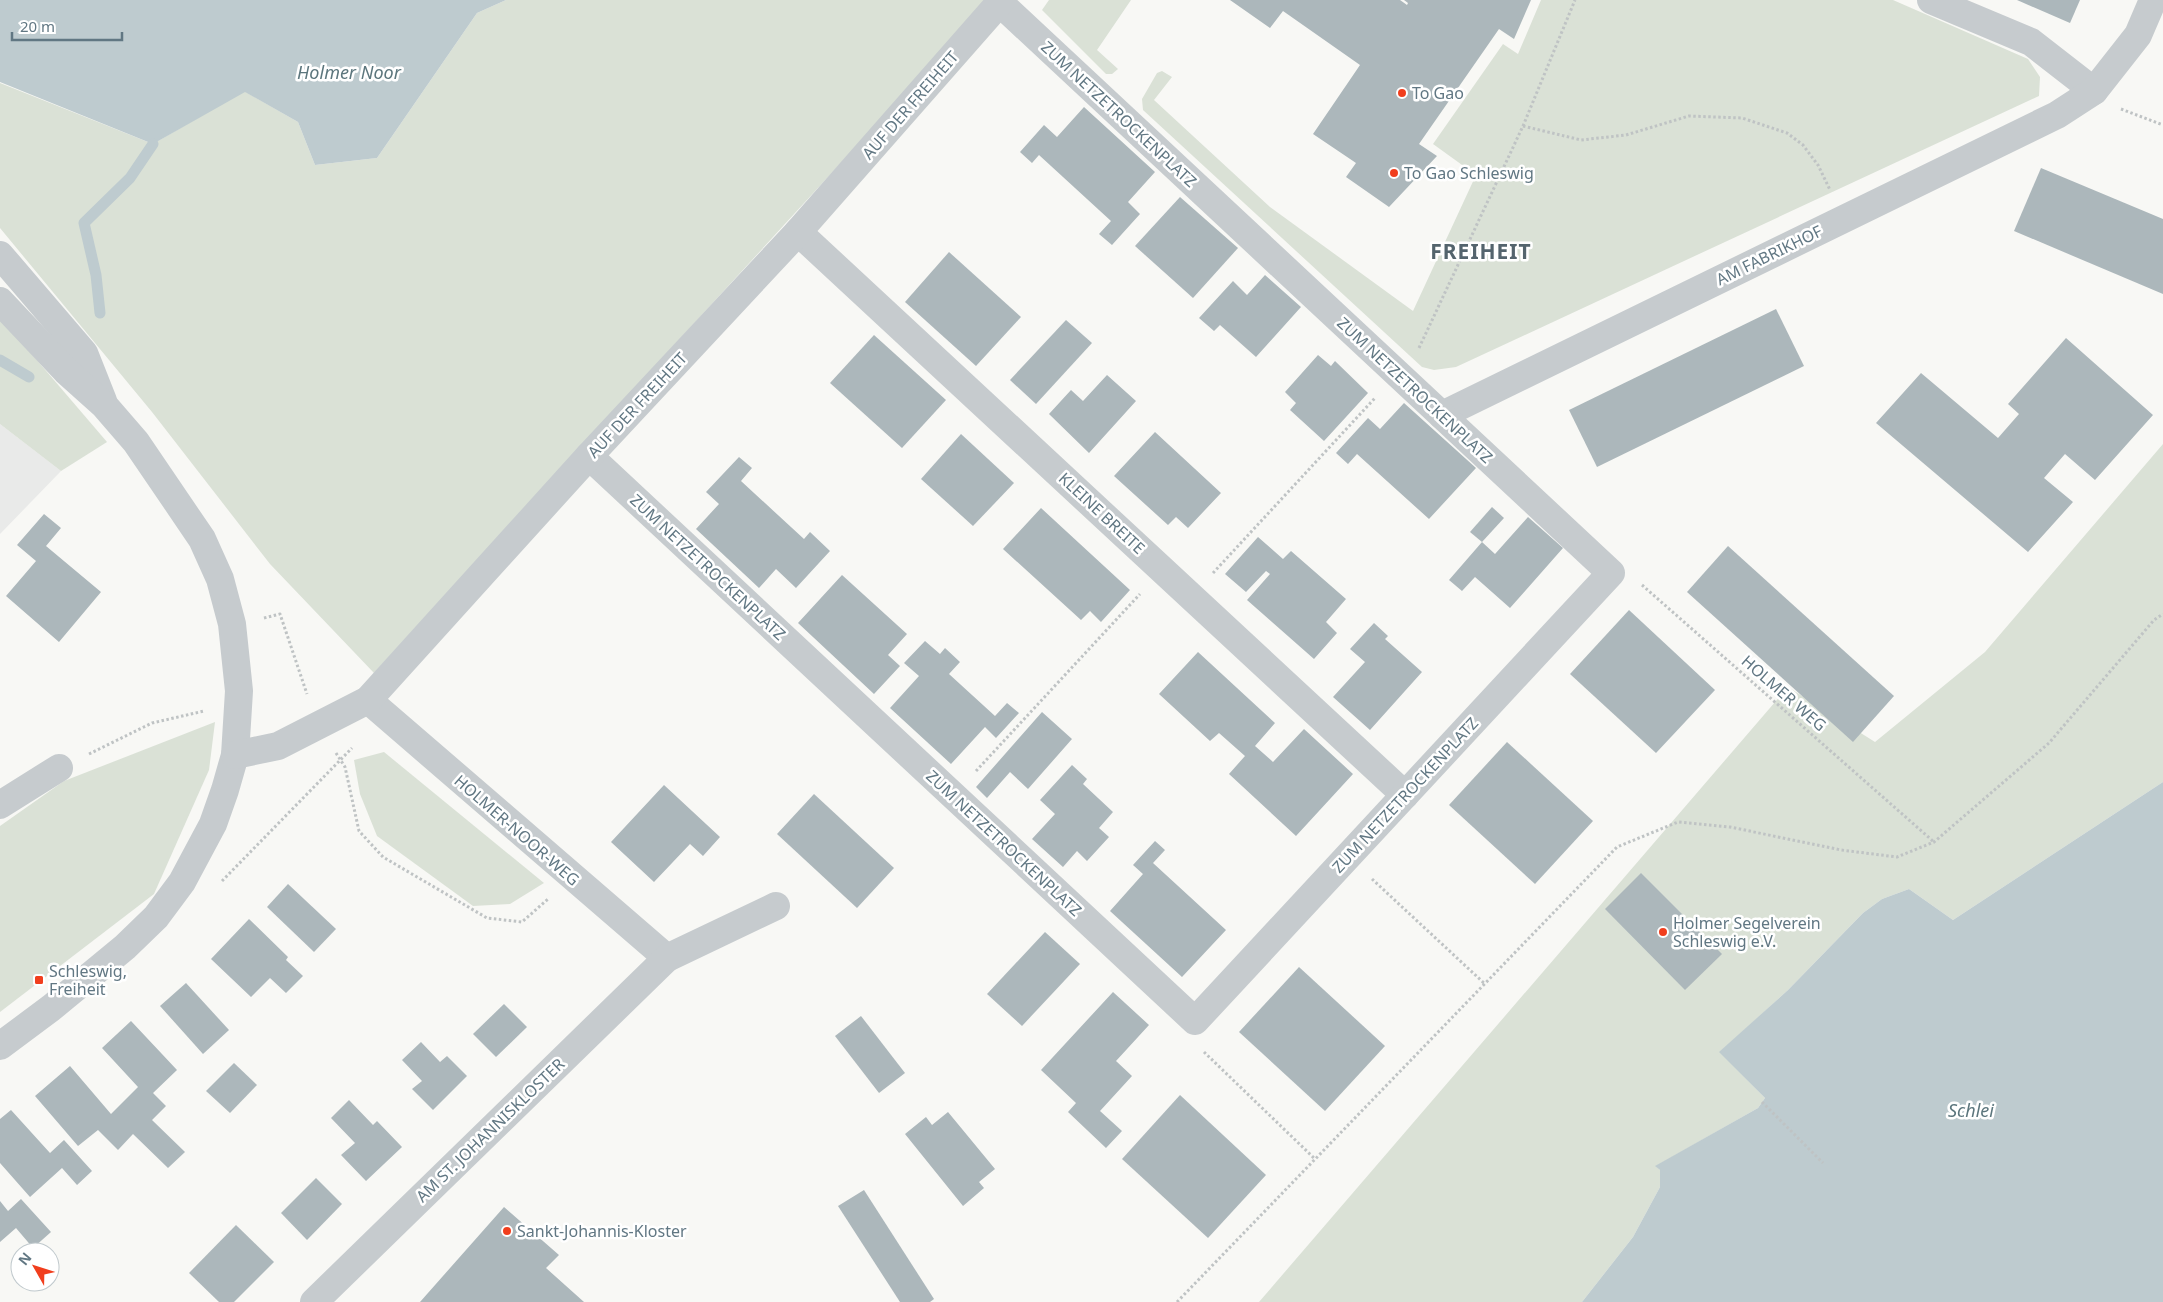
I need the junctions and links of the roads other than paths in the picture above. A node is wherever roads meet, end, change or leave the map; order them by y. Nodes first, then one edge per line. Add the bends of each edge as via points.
1 (1931, 0) edge
2 (2153, 0) edge
3 (1001, 2) edge
4 (2094, 91) junction
5 (798, 232) junction
6 (0, 255) edge
7 (0, 301) edge
8 (104, 405) junction
9 (1442, 415) junction
10 (588, 456) junction
11 (368, 700) junction
12 (235, 755) junction
13 (59, 768) road end
14 (1405, 794) junction
15 (0, 805) edge
16 (776, 906) dead end
17 (667, 958) junction
18 (0, 1046) edge
19 (314, 1302) edge

1 - 4 street via 2031,42
2 - 4 street, AM FABRIKHOF via 2138,35
3 - 5 street, AUF DER FREIHEIT
3 - 9 street, ZUM NETZETROCKENPLATZ
4 - 9 street, AM FABRIKHOF via 2058,115
5 - 10 street, AUF DER FREIHEIT
5 - 14 street, KLEINE BREITE
6 - 8 street via 84,353
7 - 8 street via 66,371
8 - 12 street via 136,442 202,539 220,579 232,624 239,691
9 - 14 street, ZUM NETZETROCKENPLATZ via 1611,573
10 - 11 street, AUF DER FREIHEIT
10 - 14 street, ZUM NETZETROCKENPLATZ via 1196,1021
11 - 12 street, AUF DER FREIHEIT via 278,746
11 - 17 street, HOLMER-NOOR-WEG
12 - 18 street via 213,824 182,882 156,917 118,953
13 - 15 street
16 - 17 street, AM ST. JOHANNISKLOSTER
17 - 19 street, AM ST. JOHANNISKLOSTER

